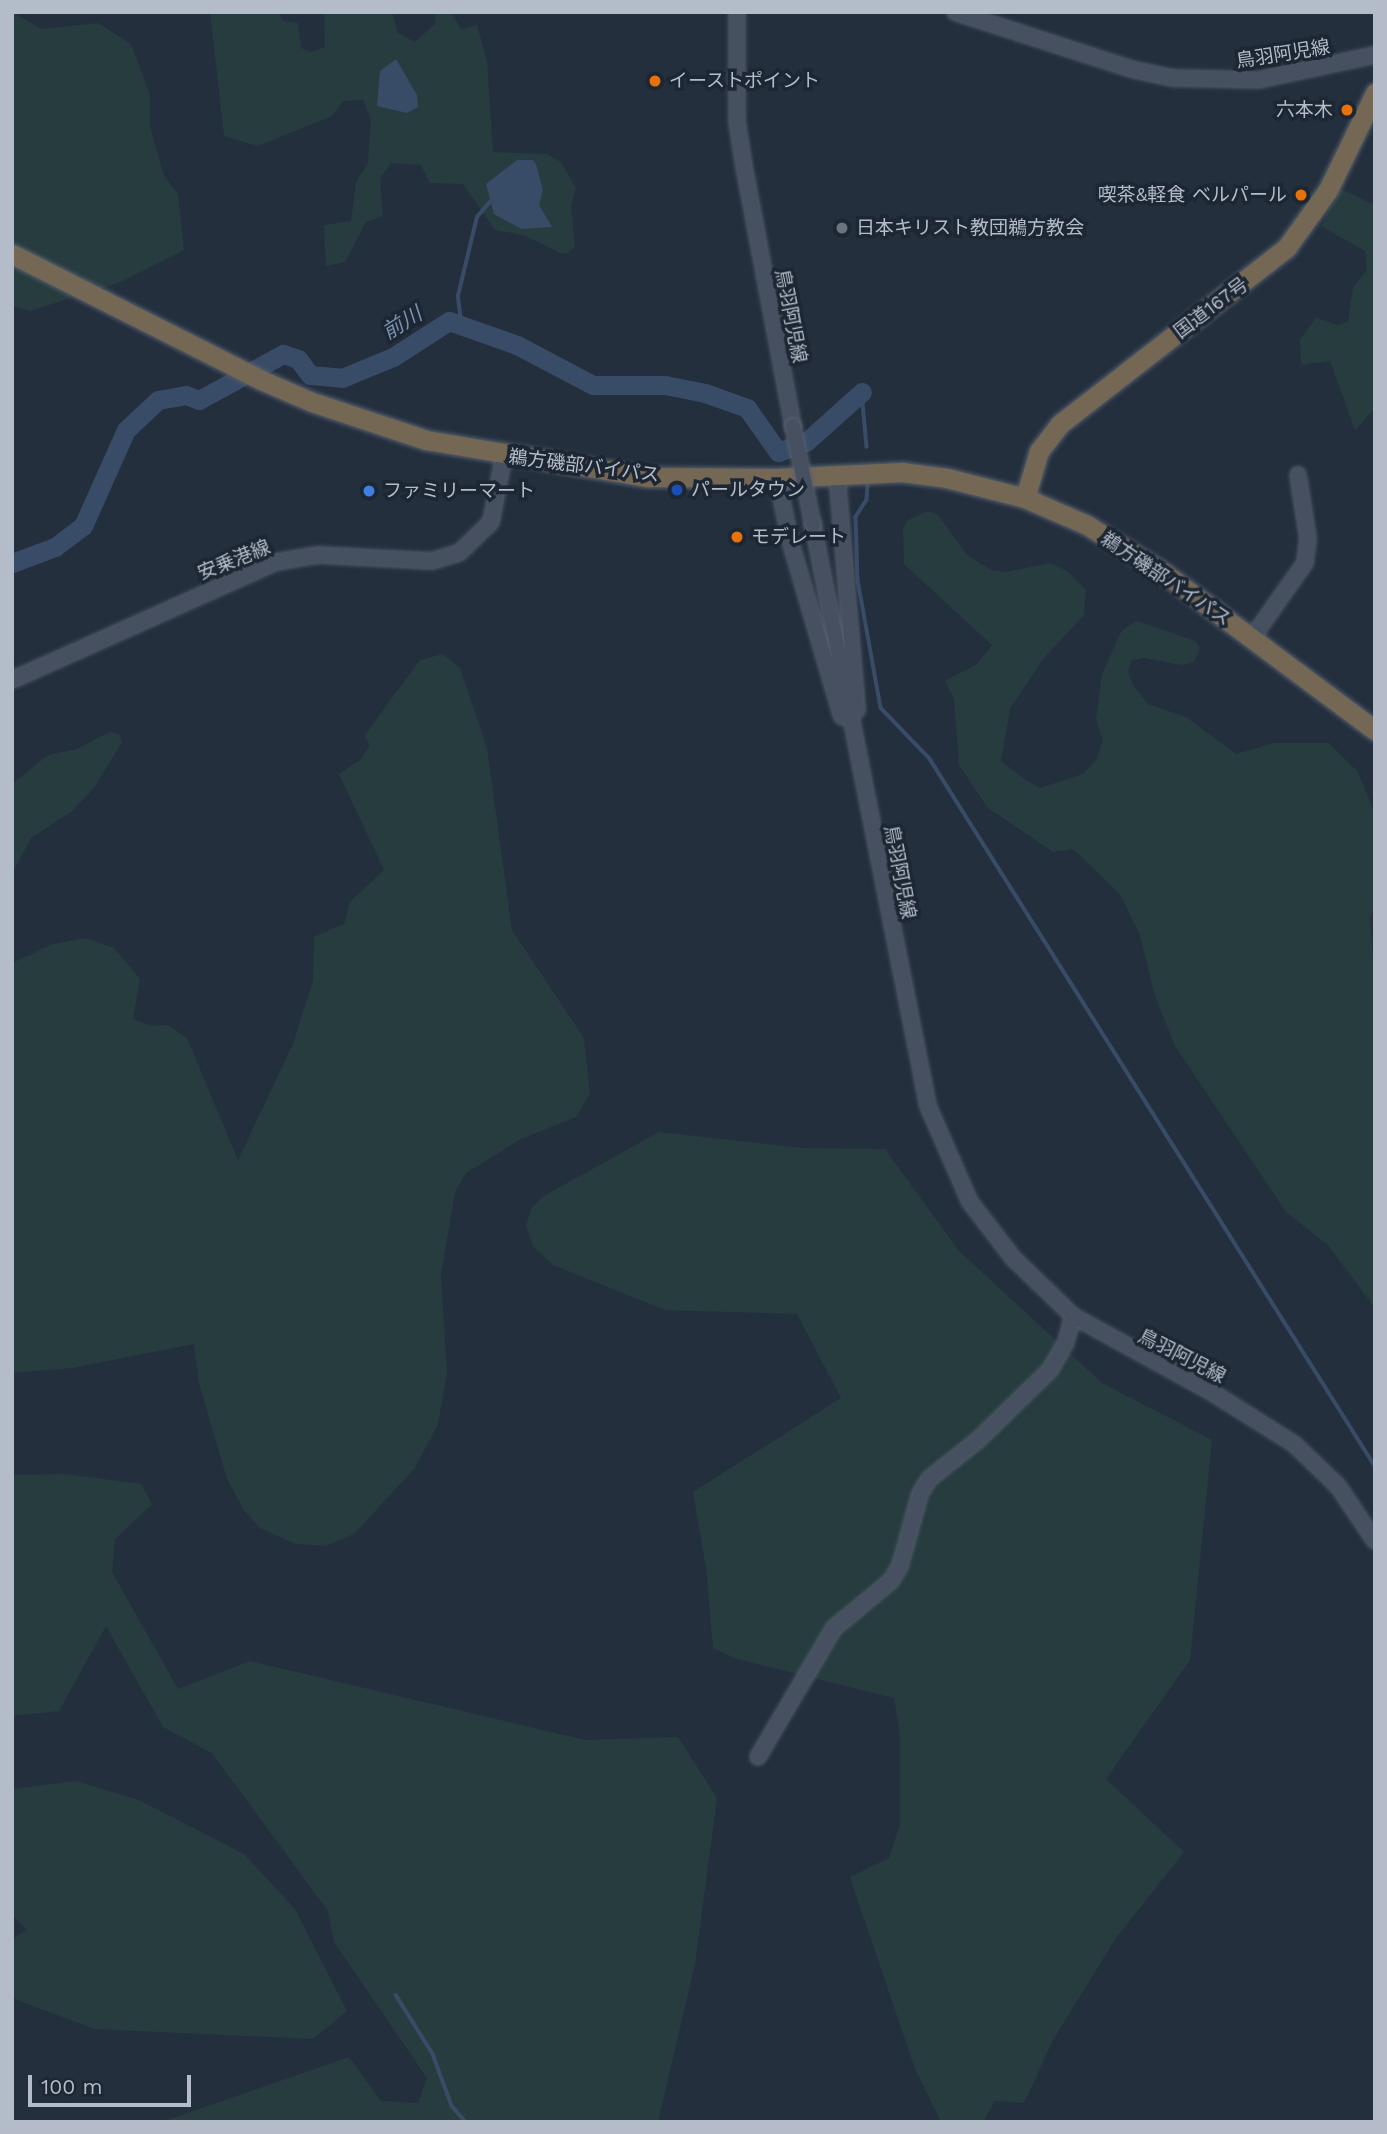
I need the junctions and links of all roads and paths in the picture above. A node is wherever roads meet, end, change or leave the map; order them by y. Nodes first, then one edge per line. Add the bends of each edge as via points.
1 (737, 12) edge
2 (955, 12) edge
3 (1375, 55) edge
4 (1375, 93) edge
5 (12, 254) edge
6 (504, 456) junction
7 (837, 475) junction
8 (1298, 475) dead end
9 (777, 478) junction
10 (1024, 498) junction
11 (1252, 638) junction
12 (12, 680) edge
13 (1375, 730) edge
14 (863, 785) junction
15 (1073, 1316) junction
16 (1375, 1541) edge
17 (758, 1756) dead end

1 - 14 main road, 鳥羽阿児線, bridge via 737,122
2 - 3 main road, 鳥羽阿児線 via 1135,70 1174,78 1258,80
4 - 10 highway, 国道167号 via 1331,184 1287,247 1060,424 1039,450
5 - 6 highway, 鵜方磯部バイパス via 259,379 385,428
6 - 9 highway, 鵜方磯部バイパス via 648,477
6 - 12 main road, 安乗港線 via 491,522 459,553 432,561 318,555 276,562
7 - 9 highway, 鵜方磯部バイパス
7 - 10 highway, 鵜方磯部バイパス via 902,472 947,478
7 - 14 main road
8 - 11 main road via 1308,538 1305,563
9 - 14 main road via 791,544
10 - 11 highway, 鵜方磯部バイパス via 1119,544
11 - 13 highway, 鵜方磯部バイパス
14 - 15 main road, 鳥羽阿児線 via 928,1106 939,1139 970,1202 1013,1258
15 - 16 main road, 鳥羽阿児線 via 1213,1393 1294,1444 1338,1486
15 - 17 main road via 1066,1342 1050,1370 978,1440 929,1479 891,1581 834,1628

